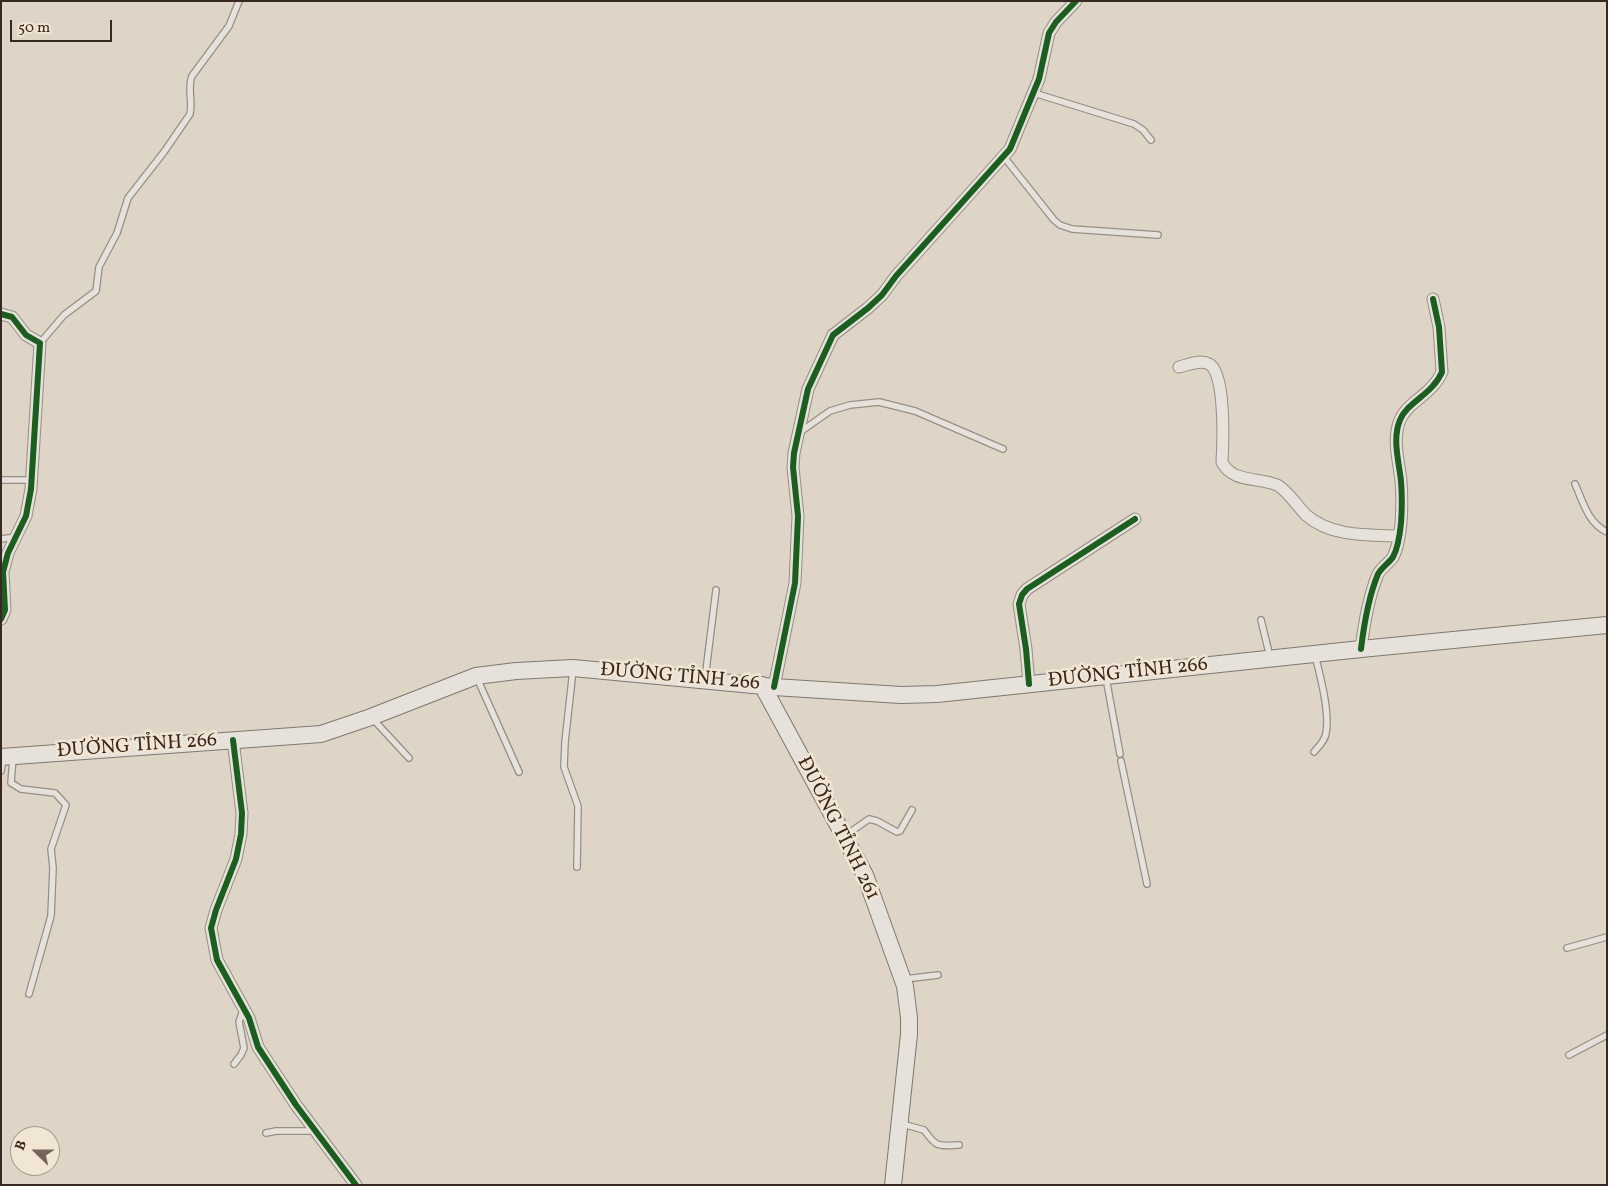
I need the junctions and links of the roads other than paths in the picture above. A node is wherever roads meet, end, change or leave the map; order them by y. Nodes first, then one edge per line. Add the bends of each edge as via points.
1 (239, 1) edge
2 (1076, 1) edge
3 (1034, 93) junction
4 (1151, 140) dead end
5 (1004, 157) junction
6 (1158, 235) dead end
7 (1433, 299) dead end
8 (1, 314) edge
9 (40, 342) junction
10 (1179, 367) dead end
11 (798, 433) junction
12 (1004, 449) dead end
13 (1, 480) edge
14 (31, 480) junction
15 (1575, 484) dead end
16 (1135, 520) dead end
17 (1607, 532) edge
18 (1398, 536) junction
19 (16, 537) junction
20 (2, 539) edge
21 (716, 590) dead end
22 (1, 618) edge
23 (1261, 620) dead end
24 (1607, 626) edge
25 (1361, 649) junction
26 (1315, 654) junction
27 (1271, 659) junction
28 (573, 668) junction
29 (476, 676) junction
30 (1105, 676) junction
31 (705, 681) junction
32 (1029, 684) junction
33 (768, 686) junction
34 (371, 717) junction
35 (233, 740) junction
36 (1314, 752) dead end
37 (409, 758) dead end
38 (5, 760) edge
39 (519, 772) dead end
40 (912, 810) dead end
41 (845, 836) junction
42 (577, 867) dead end
43 (1147, 884) dead end
44 (1607, 937) edge
45 (1566, 948) dead end
46 (938, 975) dead end
47 (903, 979) junction
48 (30, 994) dead end
49 (244, 1008) junction
50 (1607, 1034) edge
51 (1569, 1054) dead end
52 (234, 1064) dead end
53 (900, 1123) junction
54 (316, 1131) junction
55 (266, 1133) dead end
56 (959, 1145) dead end
57 (356, 1185) edge
58 (893, 1185) edge

1 - 9 lane via 229,26 192,76 189,85 190,114 128,198 99,267 96,291 64,315
2 - 3 street via 1049,33
3 - 4 lane via 1134,124
3 - 5 street via 1013,144
5 - 6 lane via 1060,225 1072,229
5 - 11 street via 882,295 833,334 808,389
7 - 18 street via 1442,372 1429,391 1404,413 1397,429 1401,483
8 - 9 street via 12,317 26,335
9 - 14 street
10 - 18 street via 1200,362 1214,368 1223,407 1222,462 1225,468 1249,480 1279,486 1320,524 1356,534
11 - 12 lane via 830,411 879,402 915,411
11 - 33 street via 793,467 798,516 795,583
13 - 14 lane
14 - 19 street via 26,516
15 - 17 lane via 1590,519
16 - 32 street via 1022,595 1019,604
18 - 25 street via 1393,556 1378,574 1365,620
19 - 20 lane
19 - 22 street via 3,572 5,610
21 - 31 lane
23 - 27 lane
24 - 25 main road, ĐƯỜNG TỈNH 266
25 - 26 main road, ĐƯỜNG TỈNH 266
26 - 27 main road, ĐƯỜNG TỈNH 266
26 - 36 lane via 1327,721 1324,741
27 - 30 main road, ĐƯỜNG TỈNH 266
28 - 29 main road, ĐƯỜNG TỈNH 266
28 - 31 main road, ĐƯỜNG TỈNH 266
28 - 42 lane via 564,767 578,806
29 - 34 main road, ĐƯỜNG TỈNH 266
29 - 39 lane
30 - 32 main road, ĐƯỜNG TỈNH 266
30 - 43 lane
31 - 33 main road, ĐƯỜNG TỈNH 266
32 - 33 main road, ĐƯỜNG TỈNH 266 via 900,695
33 - 41 main road, ĐƯỜNG TỈNH 261
34 - 35 main road, ĐƯỜNG TỈNH 266 via 321,734
34 - 37 lane
35 - 38 main road, ĐƯỜNG TỈNH 266
35 - 49 street via 242,813 241,834 236,859 211,928 217,960
38 - 48 lane via 11,783 21,789 55,793 66,805 51,850 51,916
40 - 41 lane via 900,831 869,819
41 - 47 main road, ĐƯỜNG TỈNH 261 via 864,875
44 - 45 lane
46 - 47 lane
47 - 53 main road, ĐƯỜNG TỈNH 261 via 909,1018
49 - 52 lane via 239,1022 244,1048
49 - 54 street via 258,1047
50 - 51 lane
53 - 56 lane via 924,1130 936,1144
53 - 58 main road, ĐƯỜNG TỈNH 261
54 - 55 lane
54 - 57 street

